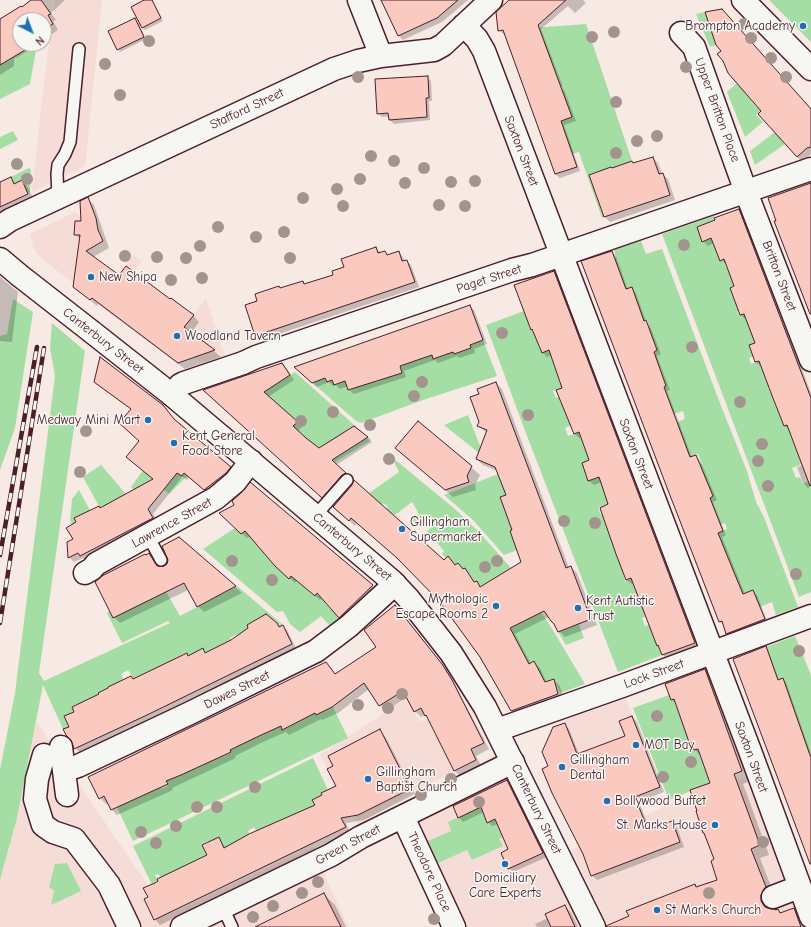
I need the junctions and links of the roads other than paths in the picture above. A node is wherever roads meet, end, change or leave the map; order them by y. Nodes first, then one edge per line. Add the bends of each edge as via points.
1 (359, 0) edge
2 (492, 0) edge
3 (743, 0) edge
4 (464, 25) junction
5 (681, 33) dead end
6 (79, 49) dead end
7 (381, 56) junction
8 (811, 69) edge
9 (811, 169) edge
10 (746, 192) junction
11 (58, 197) junction
12 (0, 227) edge
13 (561, 256) junction
14 (0, 259) edge
15 (811, 360) edge
16 (172, 395) junction
17 (251, 462) junction
18 (347, 480) dead end
19 (315, 516) junction
20 (148, 536) junction
21 (161, 560) dead end
22 (85, 573) dead end
23 (395, 584) junction
24 (811, 616) edge
25 (712, 653) junction
26 (497, 730) junction
27 (513, 762) junction
28 (64, 771) junction
29 (67, 795) dead end
30 (403, 817) junction
31 (799, 887) junction
32 (773, 897) dead end
33 (223, 908) junction
34 (811, 917) edge
35 (191, 925) edge
36 (129, 927) edge
37 (232, 927) edge
38 (454, 927) edge
39 (594, 927) edge

1 - 7 street
2 - 4 street, Stafford Street
3 - 8 street
4 - 7 street, Stafford Street via 434,50
4 - 13 street, Saxton Street via 484,51
5 - 10 street, Upper Britton Place via 694,47
6 - 11 lane via 70,142 58,165
7 - 11 street, Stafford Street via 334,69
9 - 10 street, Paget Street
10 - 13 street, Paget Street
10 - 15 street, Britton Street
11 - 12 street, Stafford Street
13 - 16 street, Paget Street via 512,270 256,357 180,385
13 - 25 street, Saxton Street
14 - 16 street, Canterbury Street, bridge
16 - 17 street, Canterbury Street
17 - 19 street, Canterbury Street
17 - 20 street, Lawrence Street via 216,498
18 - 19 lane
19 - 23 street, Canterbury Street
20 - 21 lane
20 - 22 street, Lawrence Street via 96,564
23 - 26 street, Canterbury Street via 451,653 481,699
23 - 28 street, Dawes Street via 349,626 316,651 176,720
24 - 25 street, Lock Street
25 - 26 street, Lock Street
25 - 31 street, Saxton Street
26 - 27 street, Canterbury Street
27 - 30 street, Green Street
27 - 39 street, Canterbury Street
28 - 29 street
28 - 36 street via 52,751 37,780 36,799 43,825 53,832 74,838 109,885
30 - 33 street, Green Street
30 - 38 street, Theodore Place
31 - 32 street
31 - 34 street, Saxton Street
33 - 35 street, Green Street
33 - 37 lane

